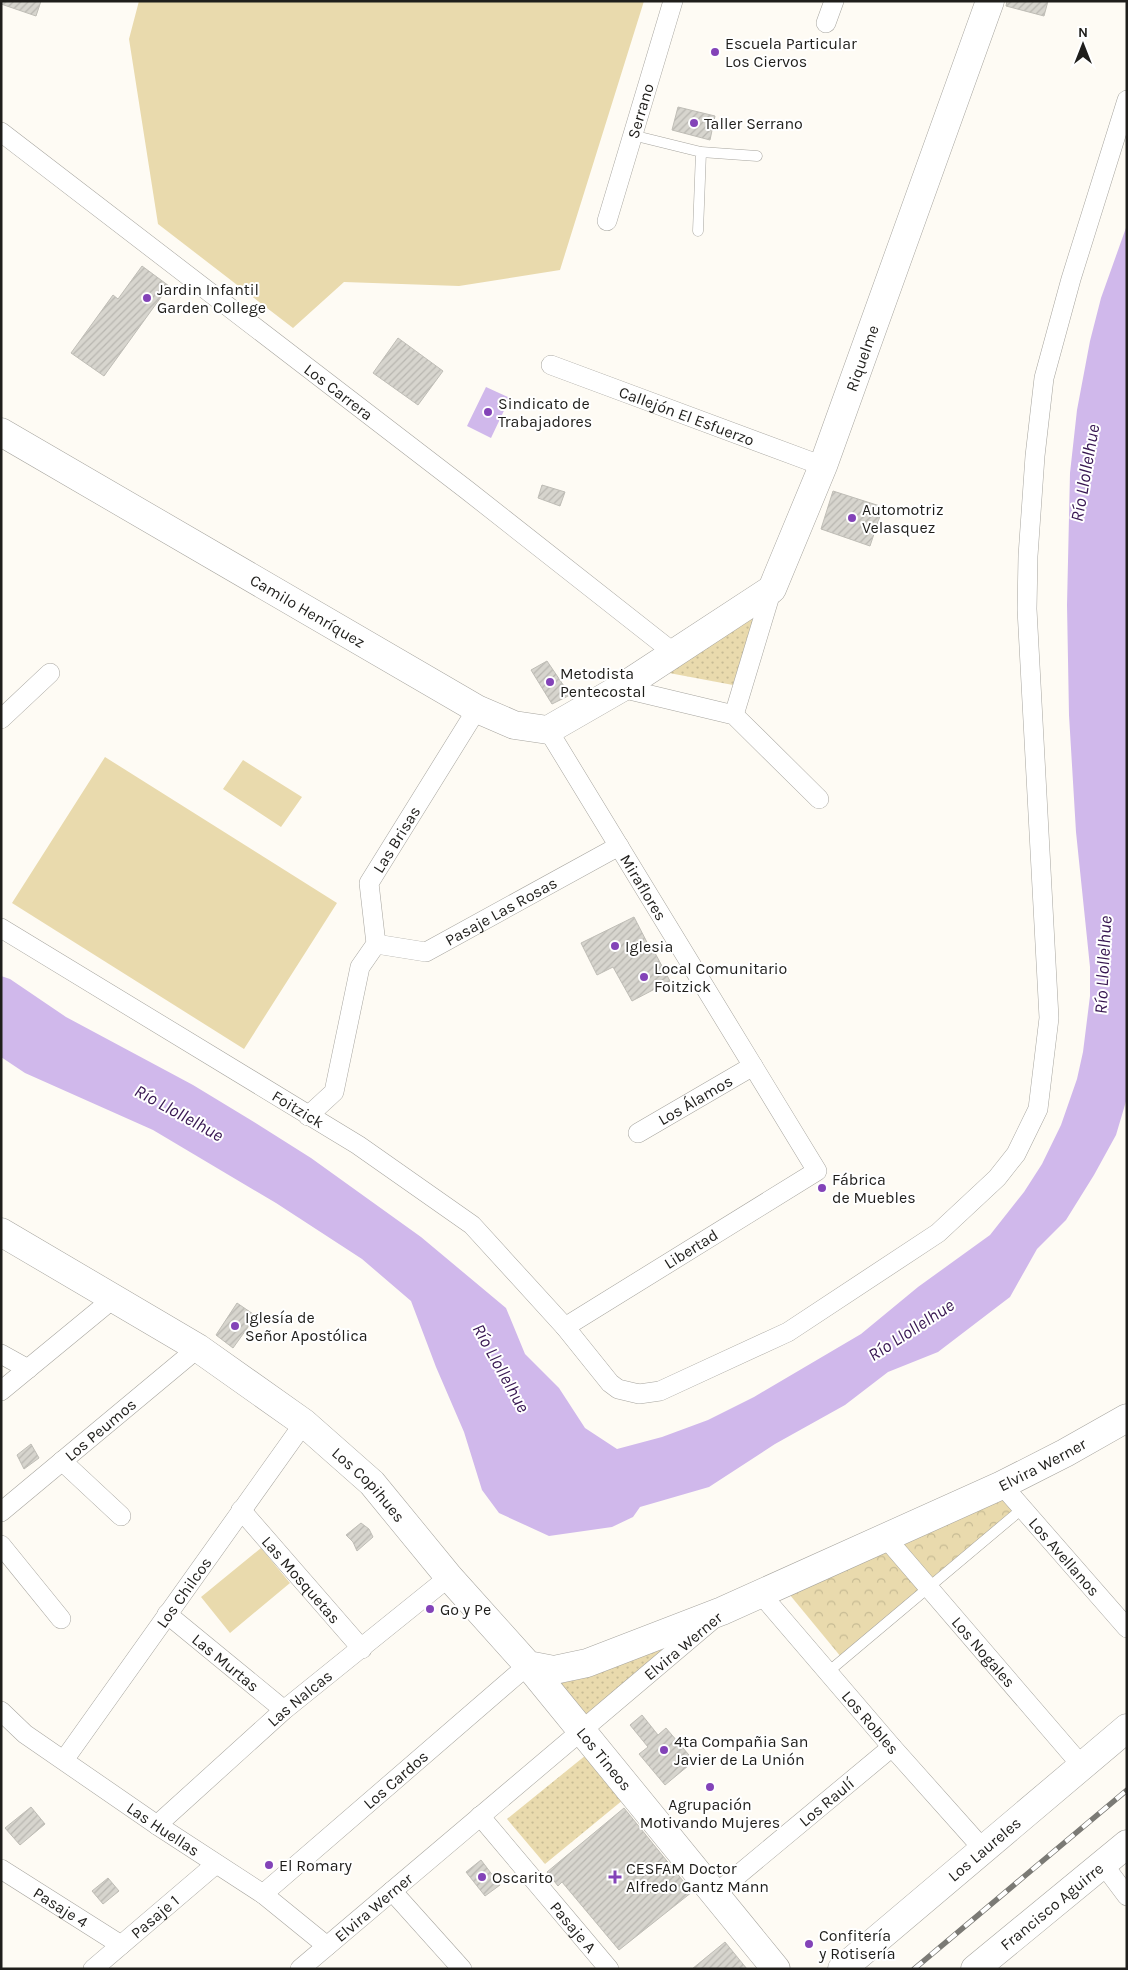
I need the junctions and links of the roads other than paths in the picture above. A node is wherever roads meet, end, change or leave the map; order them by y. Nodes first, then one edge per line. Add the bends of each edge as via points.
1 (673, 1) edge
2 (834, 1) edge
3 (990, 1) edge
4 (826, 23) dead end
5 (1127, 100) edge
6 (1, 132) edge
7 (632, 135) junction
8 (701, 152) junction
9 (758, 156) dead end
10 (607, 221) dead end
11 (698, 231) dead end
12 (551, 365) dead end
13 (1, 432) edge
14 (823, 466) junction
15 (772, 589) junction
16 (674, 653) junction
17 (50, 673) dead end
18 (621, 688) junction
19 (477, 709) junction
20 (734, 715) junction
21 (1, 719) edge
22 (548, 730) junction
23 (819, 799) dead end
24 (619, 846) junction
25 (1, 928) edge
26 (376, 944) junction
27 (753, 1066) junction
28 (308, 1116) junction
29 (638, 1133) dead end
30 (817, 1171) joint
31 (1, 1232) edge
32 (114, 1298) junction
33 (565, 1328) junction
34 (198, 1348) junction
35 (1, 1354) edge
36 (28, 1369) junction
37 (1, 1391) edge
38 (1127, 1418) edge
39 (304, 1424) junction
40 (62, 1461) junction
41 (1002, 1485) junction
42 (1022, 1508) junction
43 (242, 1510) junction
44 (1, 1512) edge
45 (121, 1516) dead end
46 (886, 1538) junction
47 (1, 1545) edge
48 (449, 1577) junction
49 (928, 1587) junction
50 (760, 1593) junction
51 (722, 1611) junction
52 (168, 1614) junction
53 (61, 1619) dead end
54 (1127, 1628) edge
55 (362, 1649) junction
56 (528, 1665) junction
57 (828, 1672) junction
58 (284, 1710) junction
59 (1, 1712) edge
60 (1127, 1728) edge
61 (581, 1731) junction
62 (892, 1747) junction
63 (64, 1760) junction
64 (1082, 1766) junction
65 (480, 1816) junction
66 (157, 1825) junction
67 (1127, 1844) edge
68 (983, 1849) junction
69 (216, 1864) junction
70 (1103, 1864) junction
71 (1, 1868) edge
72 (392, 1891) junction
73 (263, 1894) junction
74 (714, 1895) junction
75 (1127, 1896) edge
76 (121, 1945) junction
77 (327, 1946) junction
78 (93, 1969) edge
79 (300, 1969) edge
80 (462, 1969) edge
81 (609, 1969) edge
82 (776, 1969) edge
83 (842, 1969) edge
84 (975, 1969) edge

1 - 7 street, Serrano
2 - 4 street
3 - 14 main road, Riquelme
5 - 33 street, Foitzick via 1044,378 1035,456 1027,608 1049,1018 1038,1109 1016,1154 1002,1172 938,1232 788,1332 650,1394 628,1393 610,1383
6 - 16 street, Los Carrera
7 - 8 lane
7 - 10 street, Serrano
8 - 9 lane
8 - 11 lane
12 - 14 street, Callejón El Esfuerzo
13 - 19 main road, Camilo Henríquez
14 - 15 main road, Riquelme
15 - 16 main road
15 - 20 street, Riquelme
16 - 18 main road
17 - 21 street
18 - 20 street
18 - 22 main road
19 - 22 main road, Camilo Henríquez via 514,725
19 - 26 street, Las Brisas via 369,883
20 - 23 street
22 - 24 street, Miraflores
24 - 26 street, Pasaje Las Rosas via 426,952
24 - 27 street, Miraflores
25 - 28 street, Foitzick
26 - 28 street via 360,967 334,1092
27 - 29 street, Los Álamos
27 - 30 street, Miraflores
28 - 33 street, Foitzick via 358,1145 472,1225
30 - 33 street, Libertad
31 - 32 main road, Los Copihues
32 - 34 main road, Los Copihues
32 - 36 street
34 - 39 main road, Los Copihues
34 - 40 street, Los Peumos
35 - 36 street
36 - 37 street
38 - 41 main road, Elvira Werner
39 - 43 street, Los Chilcos
39 - 48 main road, Los Copihues via 372,1483
40 - 44 street, Los Peumos
40 - 45 street
41 - 42 street, Los Avellanos
41 - 46 main road, Elvira Werner
42 - 49 lane
42 - 54 street, Los Avellanos
43 - 52 street, Los Chilcos
43 - 55 street, Las Mosquetas
46 - 49 street, Los Nogales
46 - 50 main road, Elvira Werner
47 - 53 street
48 - 55 street, Las Nalcas
48 - 56 main road, Los Copihues
49 - 57 lane
49 - 64 street, Los Nogales
50 - 51 main road, Elvira Werner
50 - 57 street, Los Robles
51 - 56 main road via 587,1663 554,1670
51 - 61 street, Elvira Werner
52 - 58 street, Las Murtas
52 - 63 street, Los Chilcos
55 - 58 street, Las Nalcas
56 - 61 main road, Los Tineos
56 - 73 street, Los Cardos
57 - 62 street, Los Robles
58 - 66 street, Las Nalcas
59 - 63 street, Las Huellas via 25,1734
60 - 64 main road, Los Laureles
61 - 65 street, Elvira Werner
61 - 74 main road, Los Tineos
62 - 68 street, Los Robles
62 - 74 street, Los Raulí
63 - 66 street, Las Huellas
64 - 68 main road, Los Laureles
65 - 72 street, Elvira Werner
65 - 81 street, Pasaje A
66 - 69 street, Las Huellas
67 - 70 main road, Francisco Aguirre
68 - 83 main road, Los Laureles
69 - 73 street, Las Huellas
69 - 76 street, Pasaje 1
70 - 75 street
70 - 84 main road, Francisco Aguirre
71 - 76 street, Pasaje 4
72 - 77 street, Elvira Werner
72 - 80 street
73 - 77 street, Las Huellas
74 - 82 main road, Los Tineos
76 - 78 street, Pasaje 1
77 - 79 street, Elvira Werner

